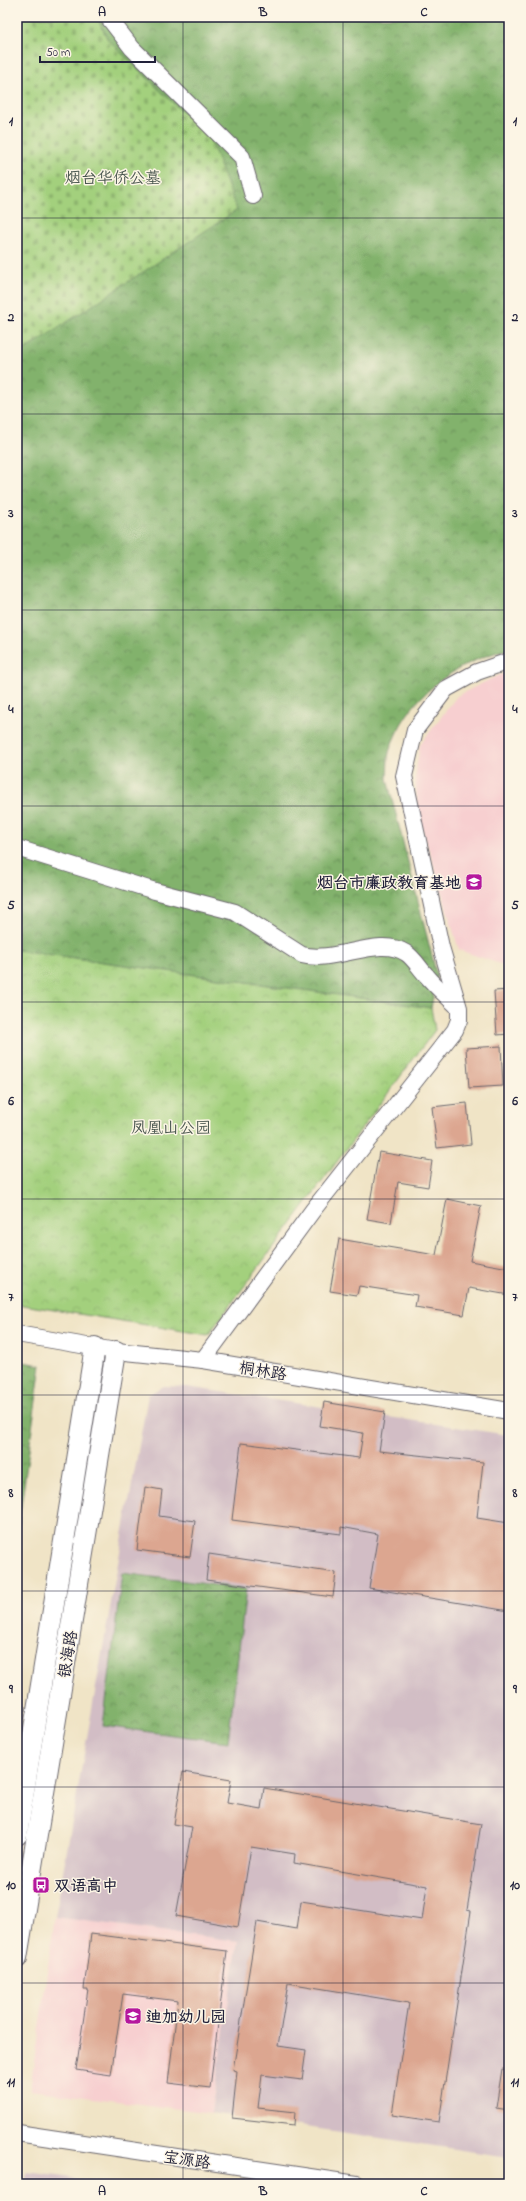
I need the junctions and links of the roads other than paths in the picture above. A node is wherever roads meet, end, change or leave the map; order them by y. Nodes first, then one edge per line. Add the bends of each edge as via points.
1 (108, 17) edge
2 (254, 196) dead end
3 (509, 661) edge
4 (17, 848) edge
5 (459, 1008) junction
6 (17, 1334) edge
7 (95, 1347) junction
8 (116, 1351) junction
9 (203, 1360) junction
10 (509, 1411) edge
11 (17, 1835) edge
12 (17, 1958) edge
13 (17, 2133) edge
14 (357, 2184) edge

1 - 2 street via 132,48 242,157
3 - 5 street via 477,672 446,689 415,730 404,776 441,947
4 - 5 street via 155,891 235,912 302,955 314,959 383,946 396,948 408,953
5 - 9 street via 459,1020 455,1030 313,1210
6 - 7 street, 桐林路
7 - 8 street, 桐林路
7 - 11 main road, 银海路
8 - 9 street, 桐林路
8 - 12 main road, 银海路
9 - 10 street, 桐林路
13 - 14 street, 宝源路

